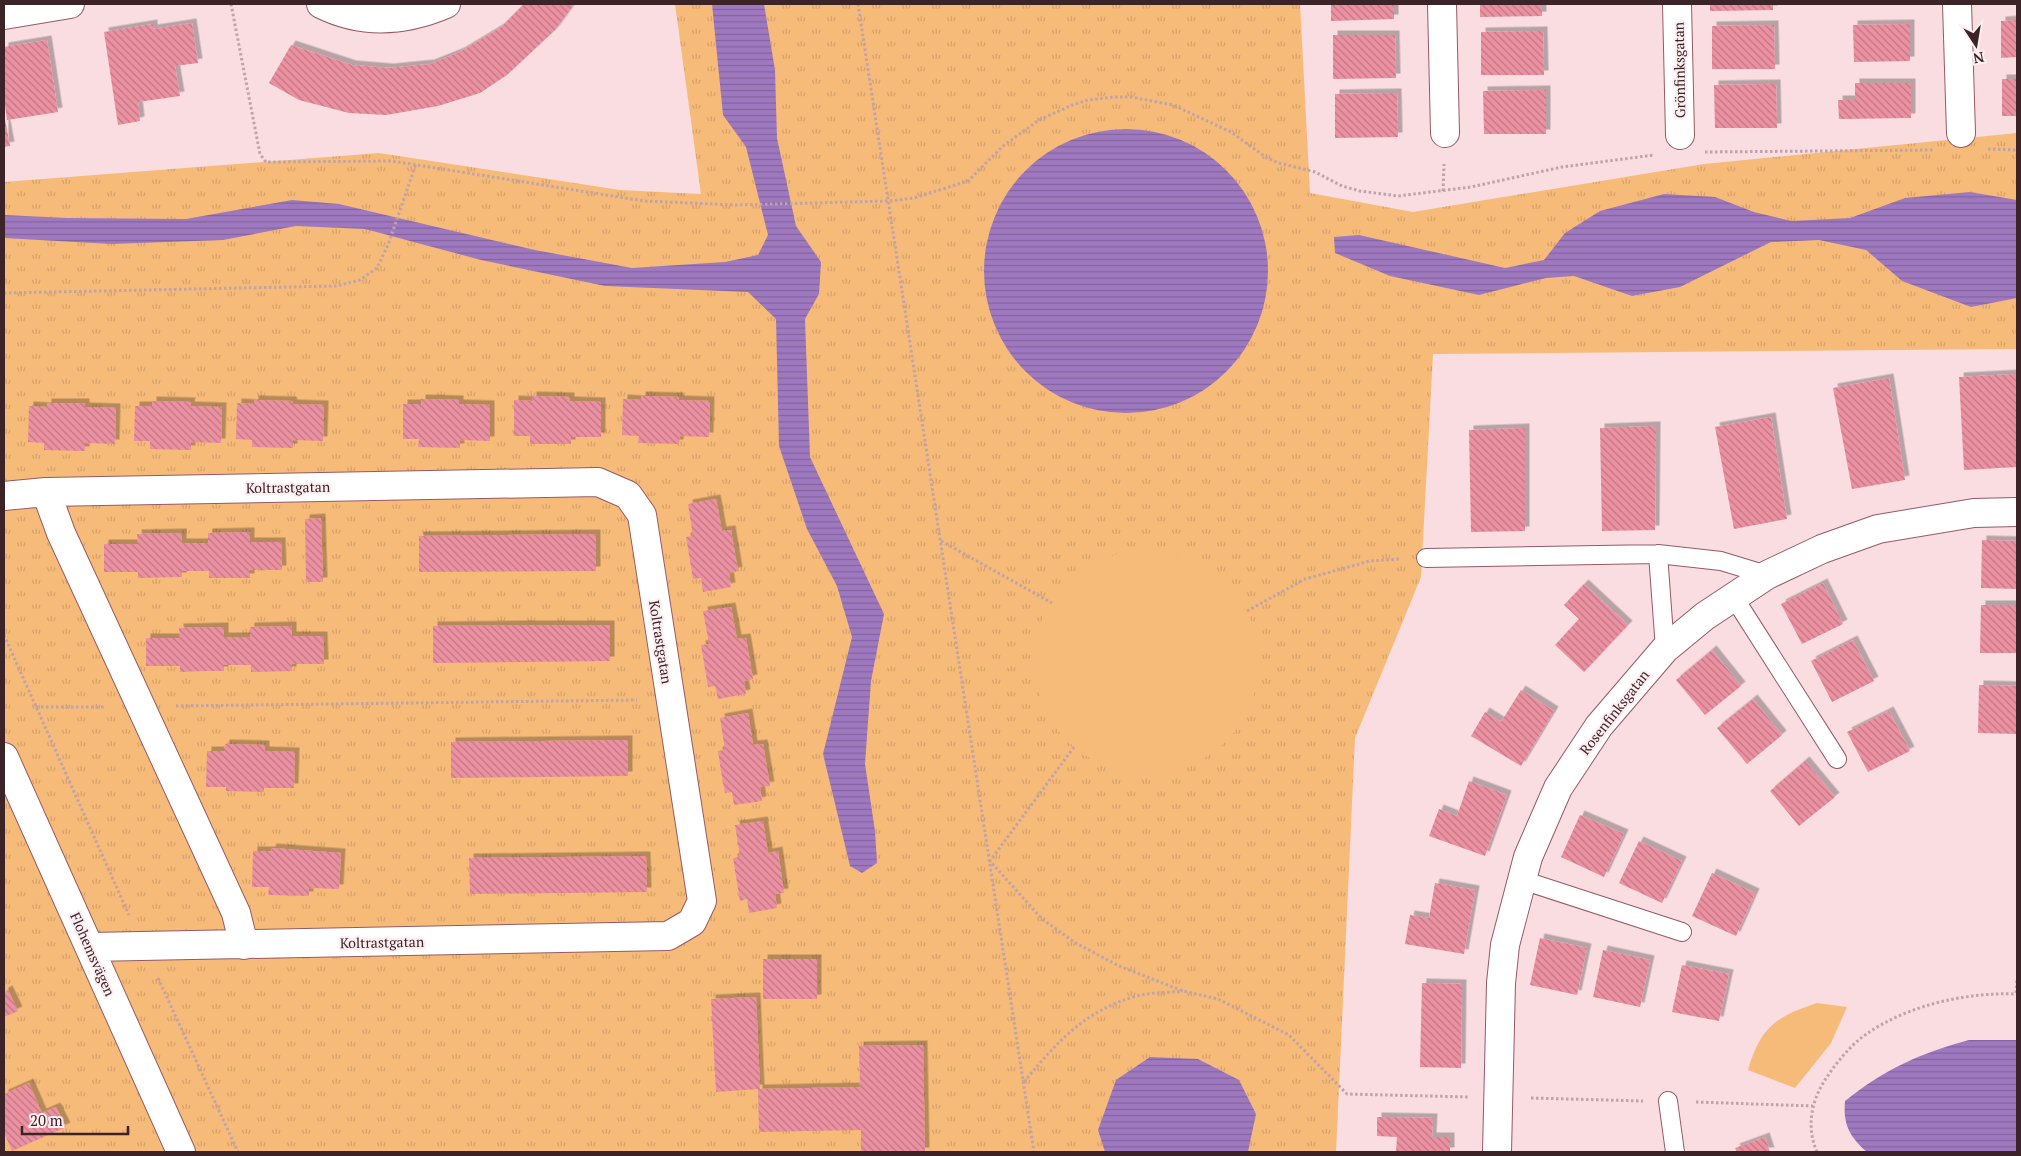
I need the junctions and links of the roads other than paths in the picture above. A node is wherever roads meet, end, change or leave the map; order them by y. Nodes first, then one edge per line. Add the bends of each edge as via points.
1 (70, 4) edge
2 (321, 4) edge
3 (446, 4) edge
4 (1442, 4) edge
5 (1677, 4) edge
6 (1957, 4) edge
7 (4, 15) edge
8 (1444, 133) dead end
9 (1961, 133) dead end
10 (1690, 144) road end
11 (46, 492) junction
12 (4, 496) edge
13 (2017, 512) edge
14 (1658, 554) junction
15 (1426, 558) road end
16 (1767, 575) junction
17 (1733, 596) junction
18 (1665, 649) junction
19 (4, 757) edge
20 (1837, 759) dead end
21 (1522, 880) junction
22 (1682, 932) dead end
23 (244, 945) junction
24 (90, 947) junction
25 (1668, 1101) road end
26 (181, 1152) edge
27 (1497, 1152) edge
28 (1675, 1152) edge

1 - 7 street
2 - 3 street via 350,16 372,20 424,14
4 - 8 street
5 - 10 street, Grönfinksgatan
6 - 9 street
11 - 12 street, Koltrastgatan
11 - 23 street via 61,534 236,913
11 - 23 street, Koltrastgatan via 598,482 628,495 642,516 702,901 692,922 668,936
13 - 16 street, Rosenfinksgatan via 1974,513 1878,529 1822,549
14 - 15 lane
14 - 16 lane via 1721,561
14 - 18 lane
16 - 17 street, Rosenfinksgatan
17 - 18 street, Rosenfinksgatan
17 - 20 lane
18 - 21 street, Rosenfinksgatan via 1599,726 1558,788 1528,856
19 - 24 street, Flohemsvägen
21 - 22 lane
21 - 27 street, Rosenfinksgatan via 1505,945 1501,983
23 - 24 street, Koltrastgatan
24 - 26 street, Flohemsvägen
25 - 28 lane

